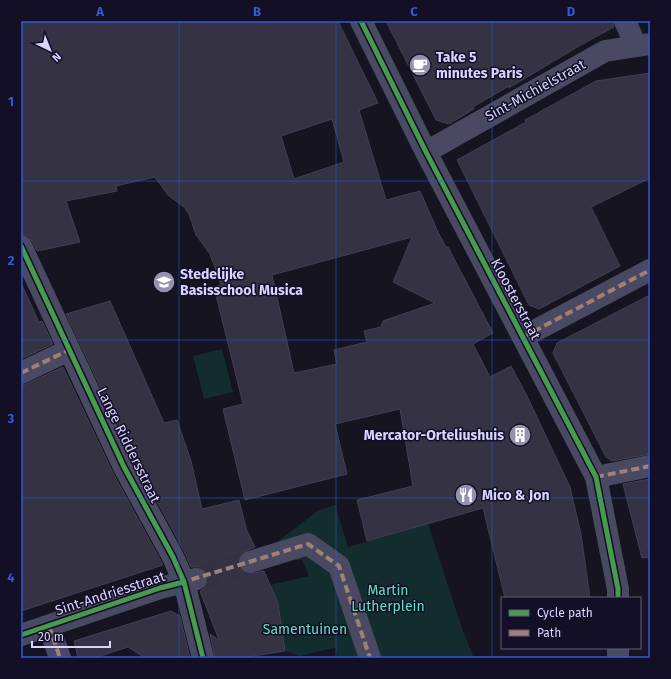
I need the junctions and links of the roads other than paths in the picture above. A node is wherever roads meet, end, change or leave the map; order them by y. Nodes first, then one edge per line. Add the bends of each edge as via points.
1 (361, 21) edge
2 (625, 21) edge
3 (643, 45) edge
4 (426, 152) junction
5 (21, 246) edge
6 (650, 270) edge
7 (523, 337) junction
8 (70, 350) junction
9 (21, 373) edge
10 (650, 466) edge
11 (596, 477) junction
12 (250, 562) tunnel mouth
13 (190, 580) junction
14 (618, 597) edge
15 (49, 626) junction
16 (21, 635) edge
17 (60, 658) edge
18 (203, 658) edge
19 (370, 658) edge

1 - 4 street, Kloosterstraat
2 - 3 street
3 - 4 street, Sint-Michielstraat via 605,51
4 - 7 street, Kloosterstraat
5 - 8 street, Lange Riddersstraat
6 - 7 street
7 - 11 street, Kloosterstraat
8 - 9 street
8 - 13 street, Lange Riddersstraat via 124,467 173,557
10 - 11 street
11 - 14 street, Kloosterstraat
12 - 19 street via 308,544 339,566
13 - 15 street, Sint-Andriesstraat
13 - 18 street, Lange Riddersstraat
15 - 16 street, Sint-Andriesstraat
15 - 17 street

